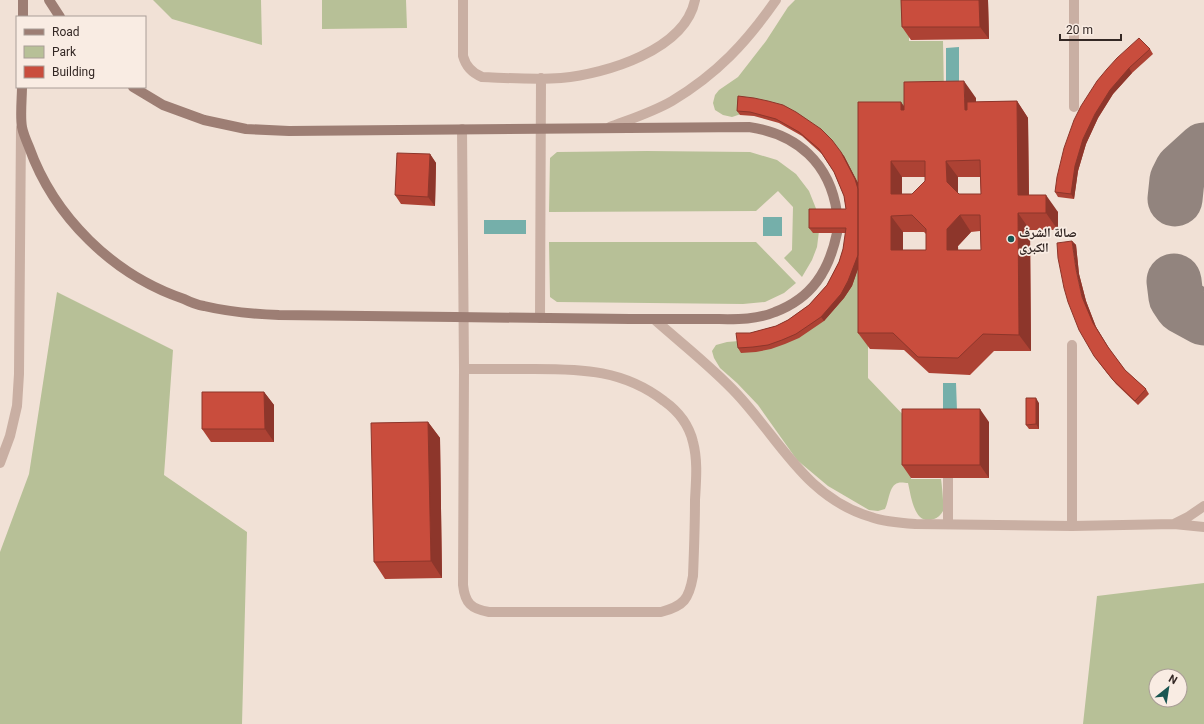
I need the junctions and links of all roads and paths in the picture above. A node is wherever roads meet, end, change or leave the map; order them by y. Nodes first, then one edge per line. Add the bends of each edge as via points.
1 (23, 0) edge
2 (49, 0) edge
3 (463, 0) edge
4 (695, 0) edge
5 (776, 0) edge
6 (1074, 0) edge
7 (23, 16) edge
8 (59, 16) edge
9 (541, 78) junction
10 (22, 88) edge
11 (135, 88) edge
12 (1074, 107) dead end
13 (21, 126) junction
14 (610, 127) junction
15 (541, 128) junction
16 (462, 129) junction
17 (837, 213) edge
18 (837, 233) edge
19 (463, 317) junction
20 (540, 318) junction
21 (654, 319) junction
22 (1072, 345) dead end
23 (464, 369) junction
24 (0, 463) edge
25 (948, 476) edge
26 (1204, 506) edge
27 (948, 524) junction
28 (1174, 524) junction
29 (1072, 526) junction
30 (1204, 527) edge

1 - 7 street
2 - 8 street
3 - 9 street via 463,56 469,70 482,78
4 - 9 street via 682,28 644,54 602,70 560,78
5 - 14 street via 747,39 724,63 699,83 642,116
6 - 12 street
9 - 15 street
10 - 13 street
11 - 16 street via 163,104 197,118 246,129
13 - 19 street via 34,162 52,195 75,226 102,253 133,276 167,294 203,306 241,313
13 - 24 street via 19,374 17,406
14 - 15 street
14 - 17 street via 749,127 779,134 805,151 824,174 831,188
15 - 16 street
15 - 20 street
16 - 19 street
18 - 21 street via 829,263 822,276 812,288 787,307 759,317 743,319
19 - 20 street
19 - 23 street
20 - 21 street
21 - 27 street via 738,394 795,465 830,497 870,517 893,522
22 - 29 street
23 - 23 street via 602,372 640,386 673,408 685,423 693,441 697,461 693,576 691,589 684,601 674,609 661,612 488,612 478,610 470,604 463,585
25 - 27 street
26 - 28 street
27 - 29 street
28 - 29 street
28 - 30 street

